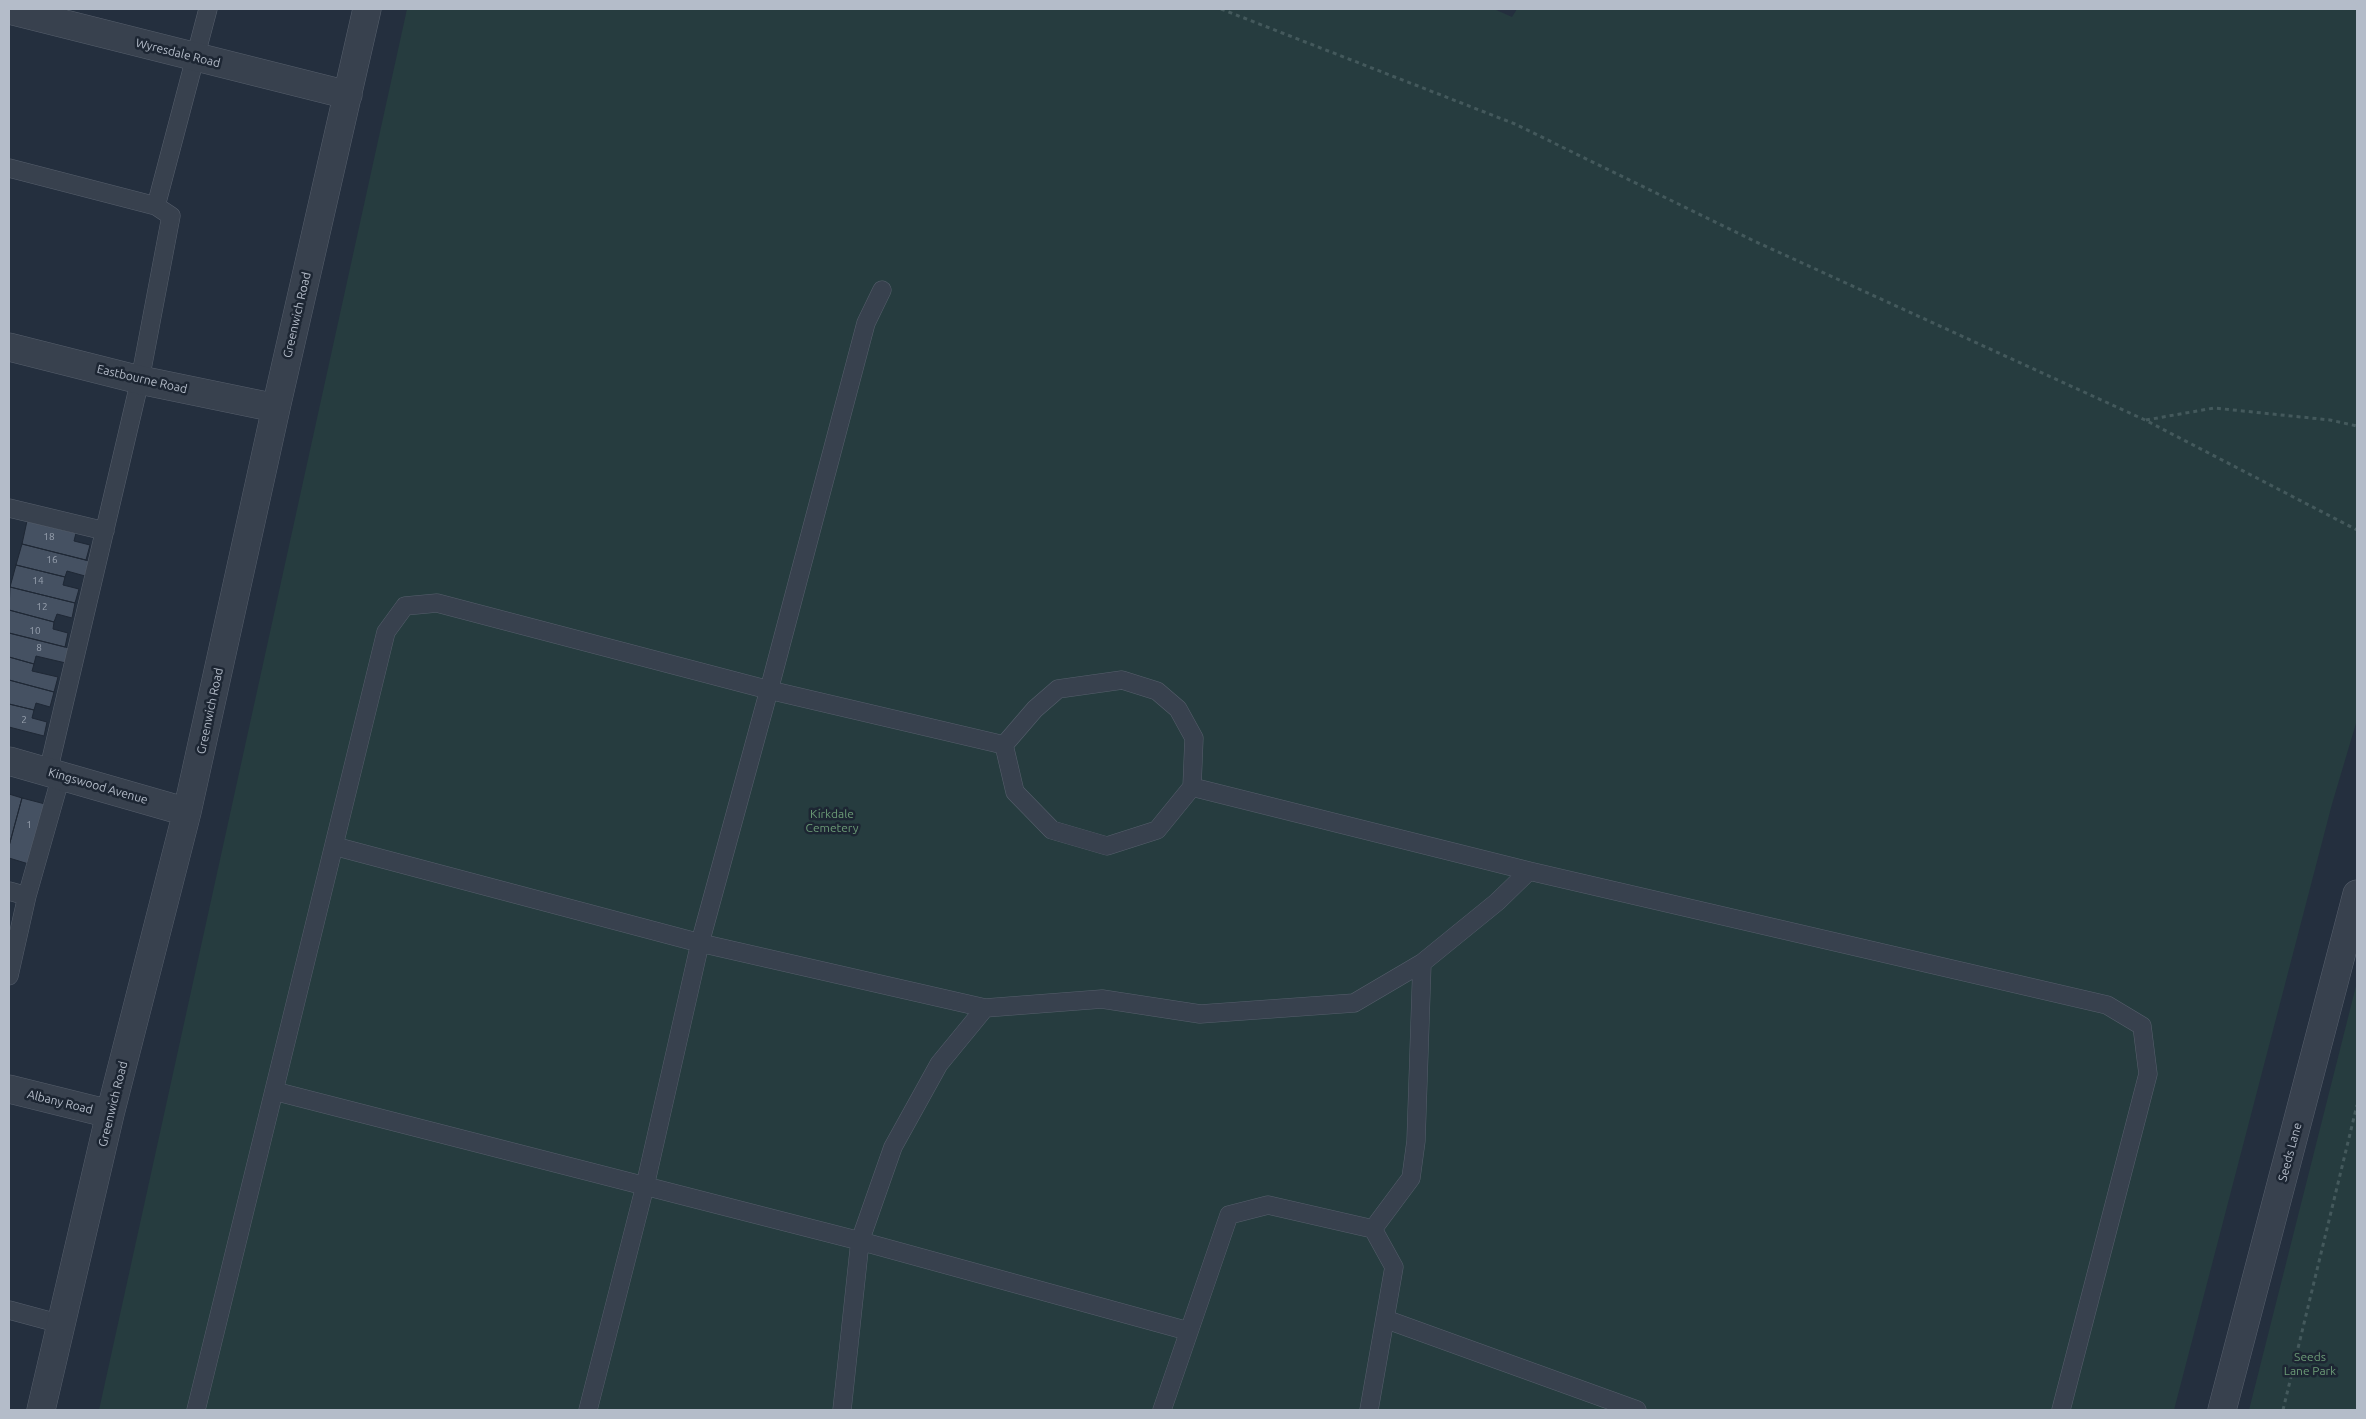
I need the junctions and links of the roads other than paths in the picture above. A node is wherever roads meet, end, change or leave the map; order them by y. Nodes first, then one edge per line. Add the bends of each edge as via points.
1 (208, 9) edge
2 (367, 9) edge
3 (9, 10) edge
4 (90, 19) edge
5 (197, 57) junction
6 (348, 95) junction
7 (9, 168) edge
8 (156, 206) junction
9 (882, 290) dead end
10 (9, 347) edge
11 (140, 380) junction
12 (276, 408) junction
13 (9, 508) edge
14 (106, 531) junction
15 (769, 690) junction
16 (1004, 745) junction
17 (9, 761) edge
18 (54, 774) junction
19 (1192, 787) junction
20 (187, 812) junction
21 (334, 846) junction
22 (1529, 871) junction
23 (9, 891) edge
24 (2357, 894) edge
25 (27, 896) junction
26 (700, 943) junction
27 (1422, 963) junction
28 (9, 976) edge
29 (985, 1008) junction
30 (9, 1089) edge
31 (274, 1091) junction
32 (110, 1114) junction
33 (645, 1186) junction
34 (1373, 1229) junction
35 (860, 1241) junction
36 (9, 1310) edge
37 (1385, 1319) junction
38 (61, 1324) junction
39 (1188, 1332) junction
40 (41, 1410) edge
41 (196, 1410) edge
42 (588, 1410) edge
43 (842, 1410) edge
44 (1162, 1410) edge
45 (1369, 1410) edge
46 (1637, 1410) edge
47 (2061, 1410) edge
48 (2222, 1410) edge

1 - 5 lane
2 - 6 street, Greenwich Road
3 - 4 street, Wyresdale Road
4 - 5 street, Wyresdale Road
5 - 6 street, Wyresdale Road
5 - 8 lane
6 - 12 street, Greenwich Road
7 - 8 lane
8 - 11 lane via 171,216
9 - 15 lane via 866,323
10 - 11 street, Eastbourne Road
11 - 12 street, Eastbourne Road
11 - 14 lane
12 - 20 street, Greenwich Road
13 - 14 lane
14 - 18 lane
15 - 16 lane
15 - 21 lane via 437,603 404,606 386,632
15 - 26 lane
16 - 19 lane via 1015,792 1052,830 1107,846 1157,830
16 - 19 lane via 1034,709 1058,689 1122,680 1157,691 1178,709 1194,738
17 - 18 street, Kingswood Avenue
18 - 20 street, Kingswood Avenue
18 - 25 lane
19 - 22 lane
20 - 32 street, Greenwich Road
21 - 26 lane
21 - 31 lane
22 - 27 lane via 1497,902
22 - 47 lane via 2107,1005 2142,1026 2148,1074
23 - 25 lane
24 - 48 street, Seeds Lane
25 - 28 lane
26 - 29 lane
26 - 33 lane
27 - 29 lane via 1354,1003 1200,1014 1102,999
27 - 34 lane via 1416,1141 1411,1178
29 - 35 lane via 939,1064 892,1147
30 - 32 street, Albany Road
31 - 33 lane
31 - 41 lane
32 - 38 street, Greenwich Road
33 - 35 lane
33 - 42 lane
34 - 37 lane via 1394,1266
34 - 39 lane via 1268,1206 1229,1215
35 - 39 lane
35 - 43 lane
36 - 38 lane
37 - 45 lane
37 - 46 lane
38 - 40 street, Greenwich Road
39 - 44 lane

